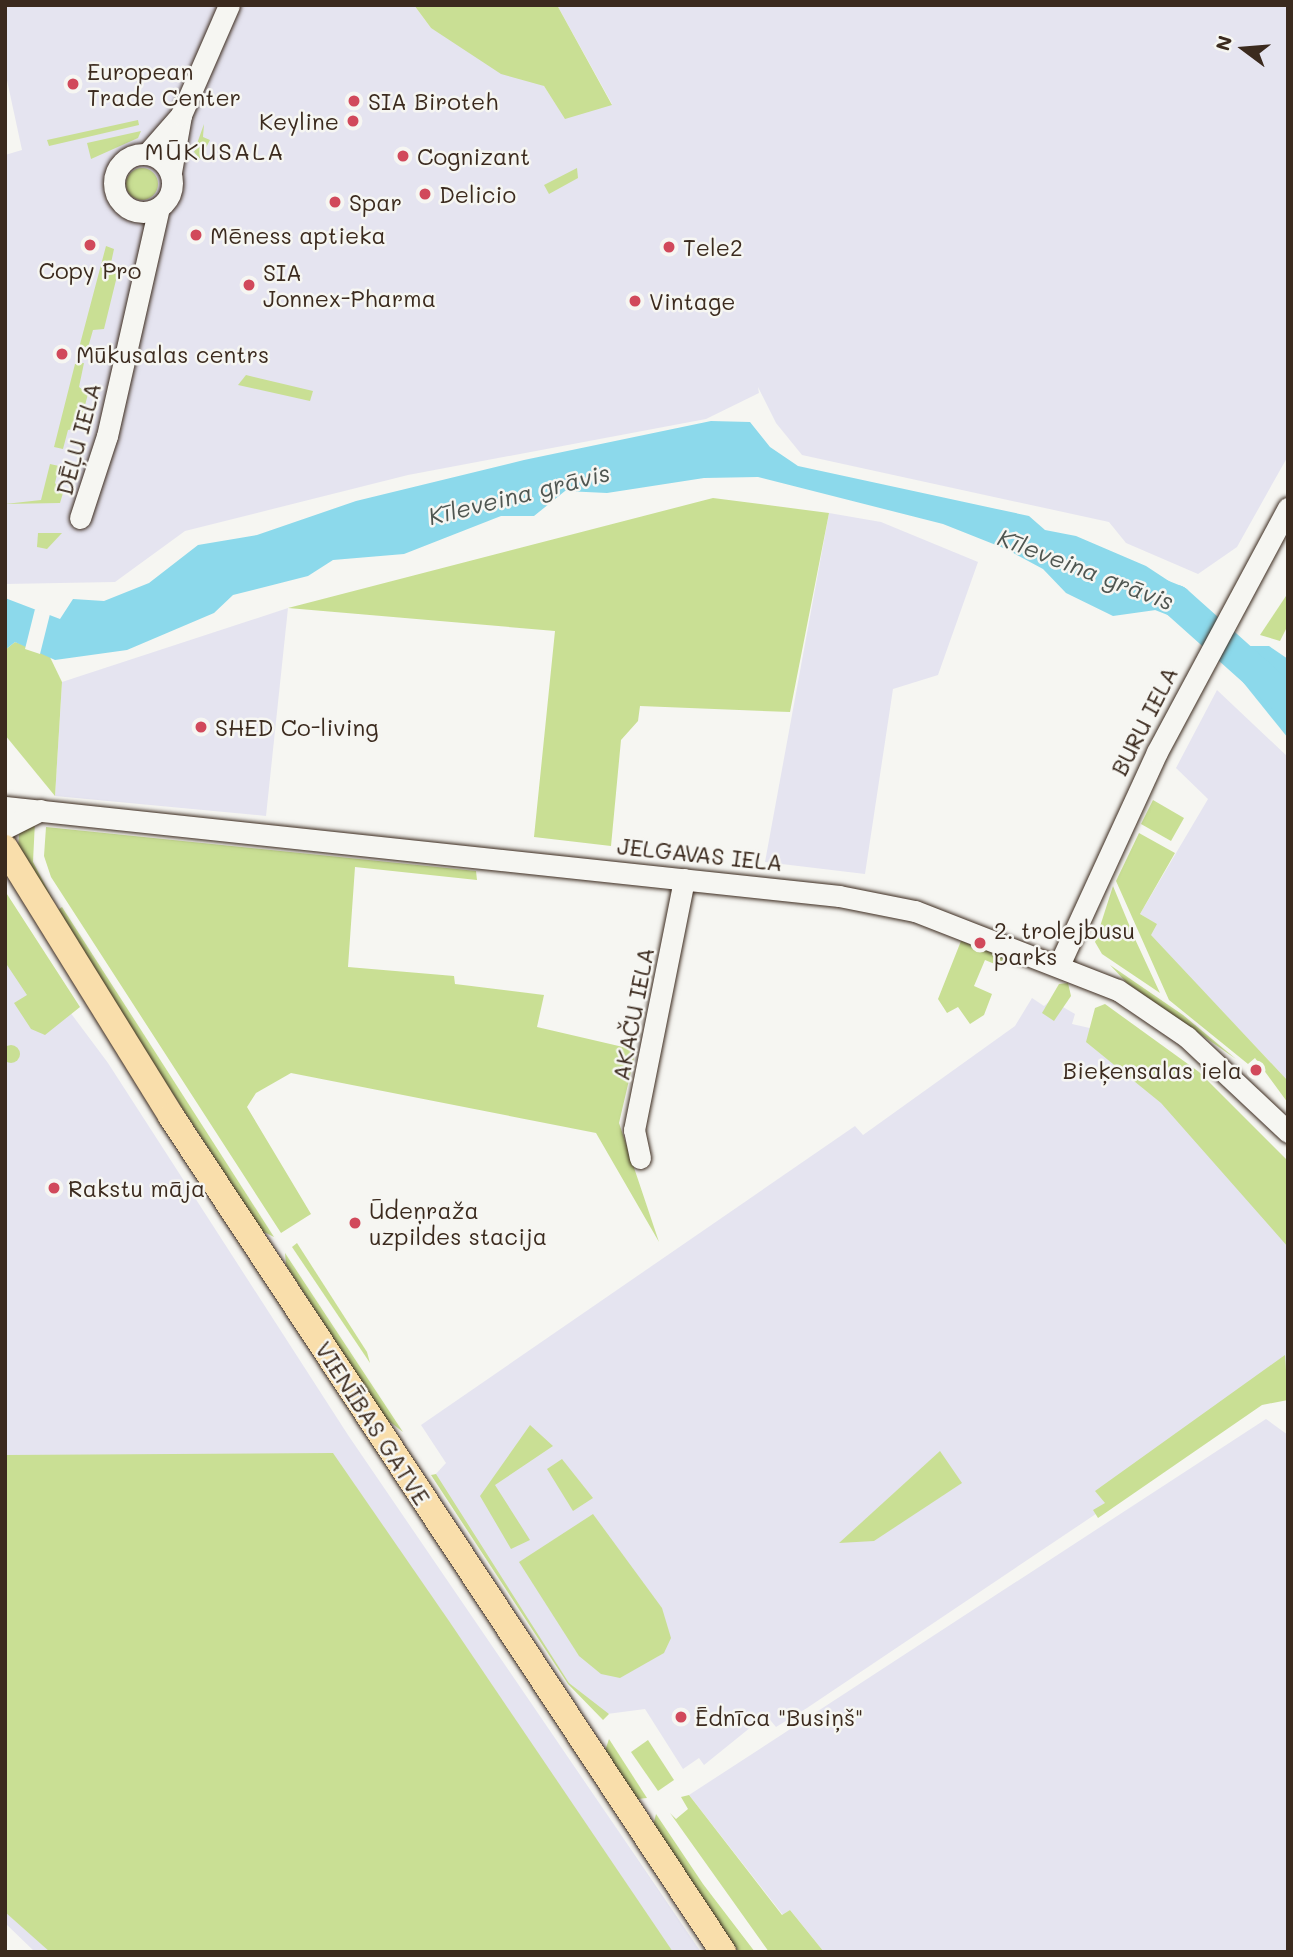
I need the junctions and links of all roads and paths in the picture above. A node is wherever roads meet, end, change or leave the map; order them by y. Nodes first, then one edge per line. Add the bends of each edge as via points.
1 (229, 5) edge
2 (181, 115) junction
3 (147, 154) junction
4 (171, 172) junction
5 (159, 208) junction
6 (130, 210) junction
7 (145, 268) junction
8 (1288, 508) edge
9 (80, 518) dead end
10 (8, 820) edge
11 (5, 848) edge
12 (5, 871) edge
13 (684, 879) junction
14 (27, 891) junction
15 (1060, 963) junction
16 (1288, 1132) edge
17 (640, 1158) dead end
18 (723, 1952) edge

1 - 2 street
2 - 3 street
2 - 4 street
3 - 4 street
3 - 6 street via 128,158 114,178 116,195
4 - 5 street via 172,192
5 - 6 street
5 - 7 street, DĒĻU IELA
6 - 7 street
7 - 9 street, DĒĻU IELA via 107,436
8 - 15 street, BURU IELA via 1201,666
10 - 13 street, JELGAVAS IELA via 41,810
11 - 14 main road, VIENĪBAS GATVE
12 - 14 main road, VIENĪBAS GATVE
13 - 15 street, JELGAVAS IELA via 888,904
13 - 17 street, AKAČU IELA via 634,1130
14 - 18 main road, VIENĪBAS GATVE
15 - 16 street, JELGAVAS IELA via 1118,990 1187,1037

